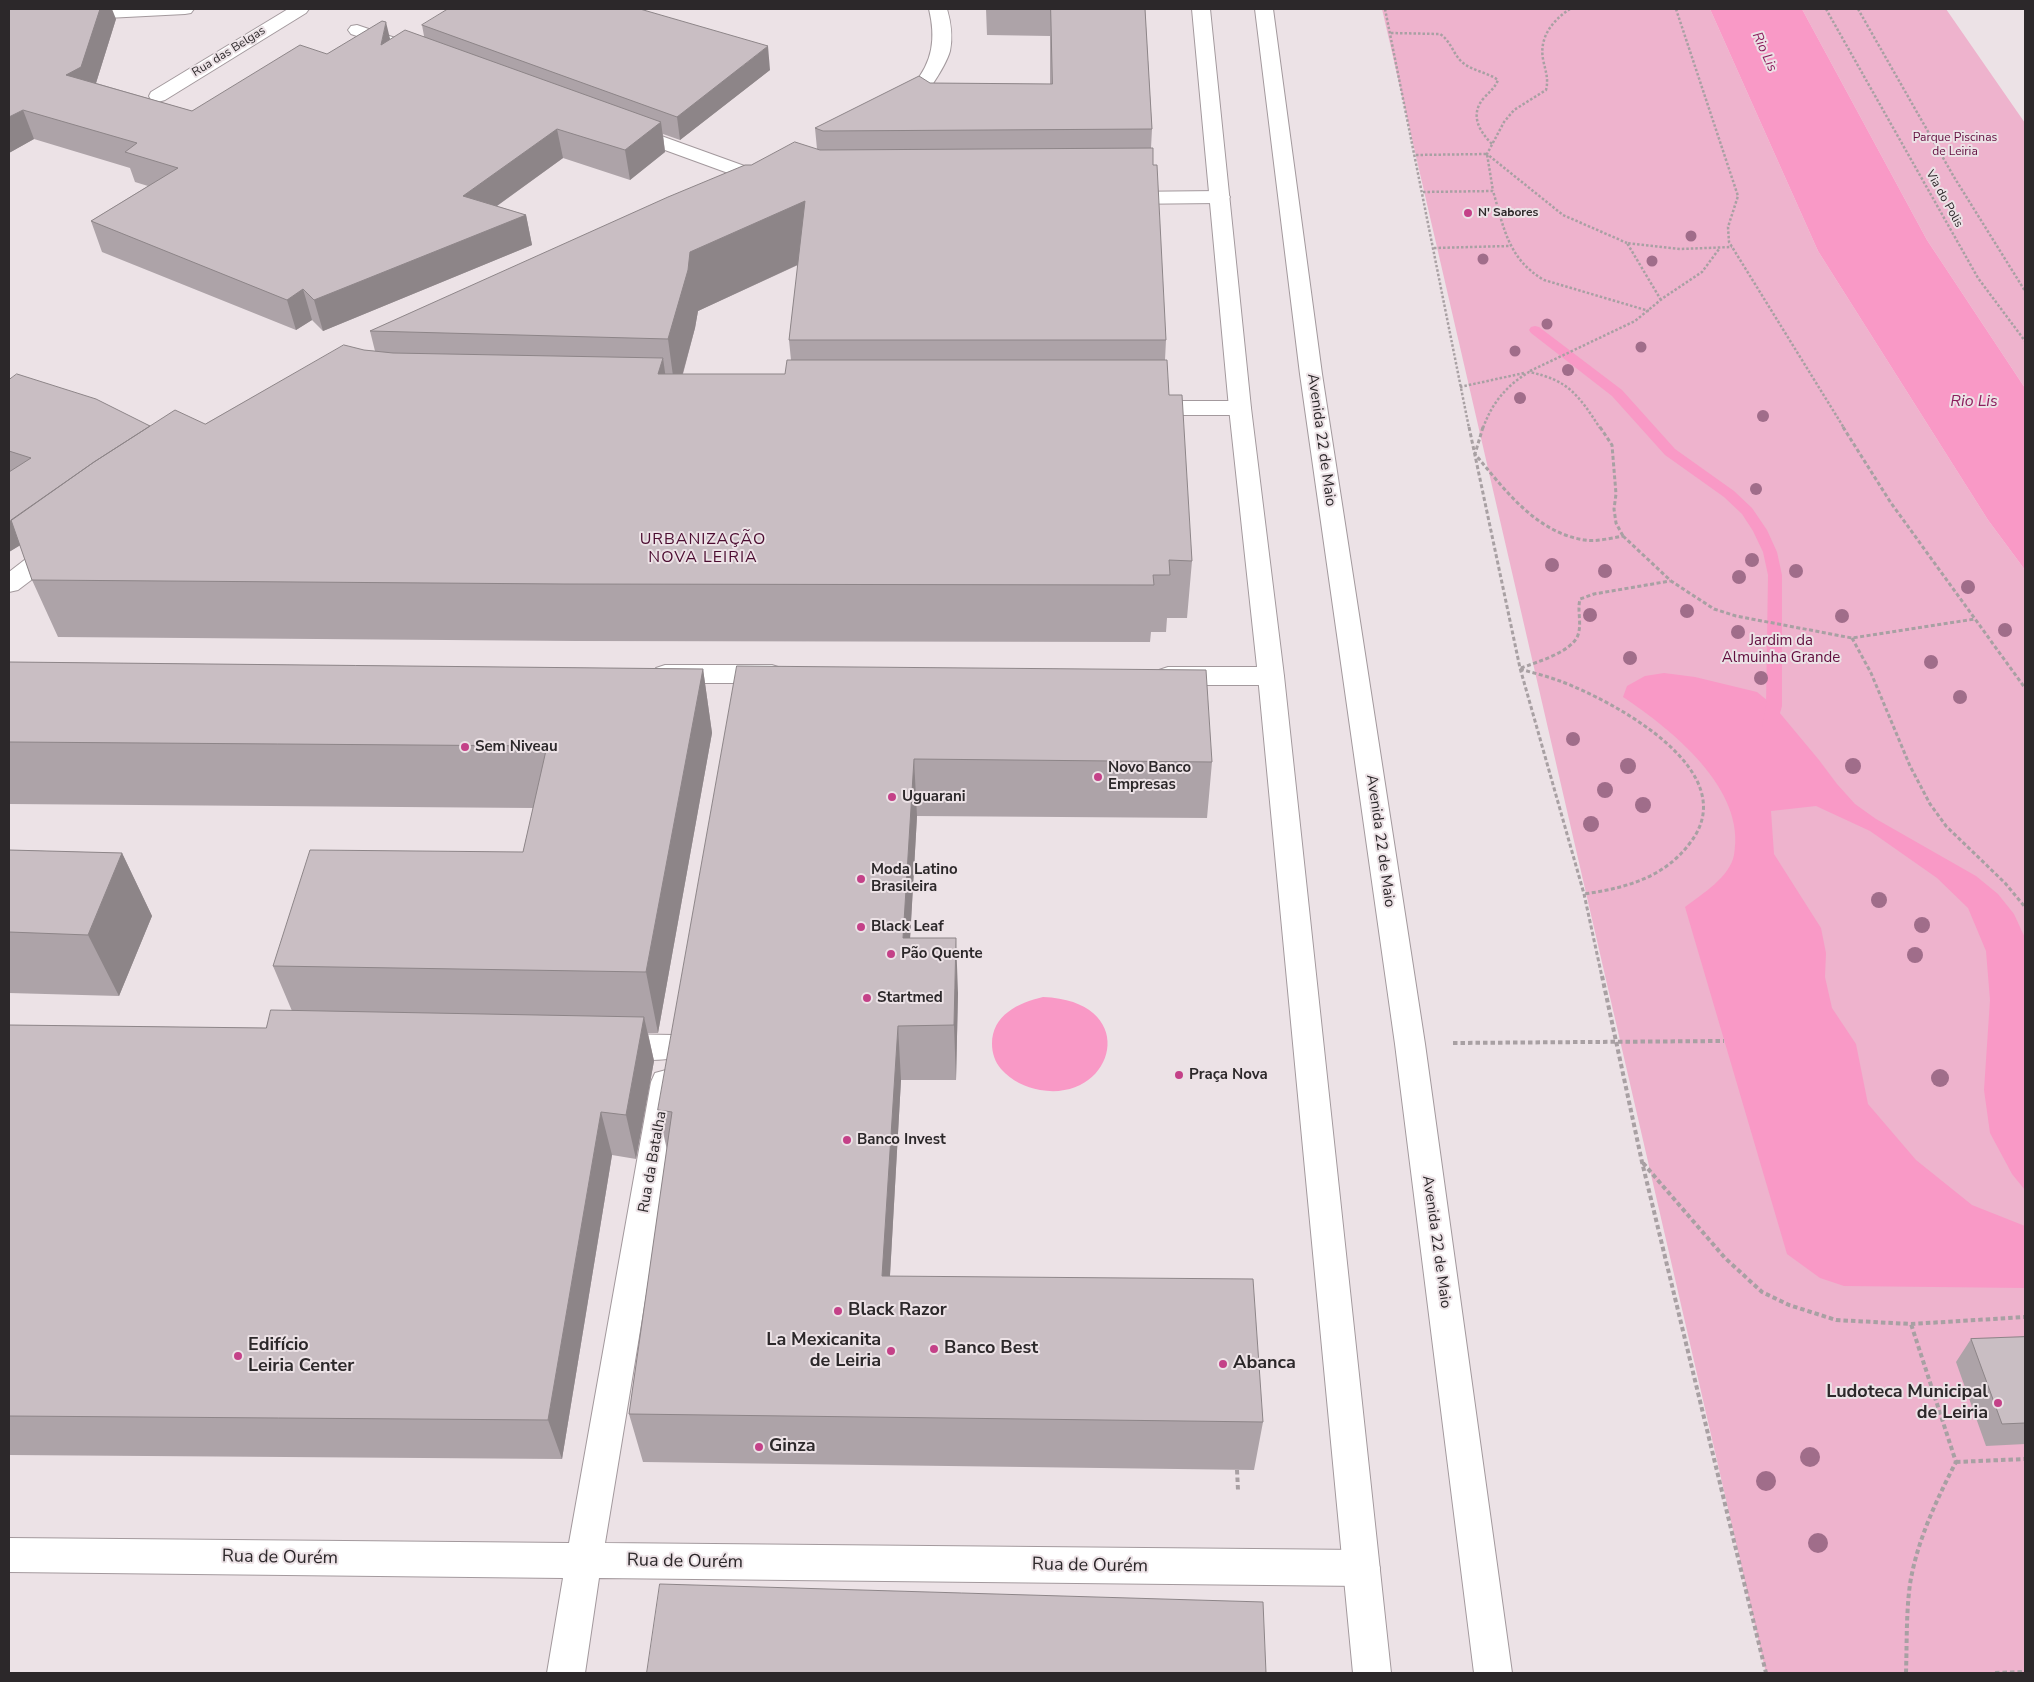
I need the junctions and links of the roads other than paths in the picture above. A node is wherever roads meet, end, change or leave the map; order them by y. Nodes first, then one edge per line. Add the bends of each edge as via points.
1 (185, 9) edge
2 (300, 9) edge
3 (938, 9) edge
4 (1201, 9) edge
5 (1264, 9) edge
6 (9, 18) edge
7 (357, 30) dead end
8 (413, 51) edge
9 (158, 96) dead end
10 (882, 122) edge
11 (609, 123) edge
12 (741, 194) edge
13 (1220, 197) junction
14 (1103, 198) edge
15 (1130, 408) edge
16 (1240, 408) junction
17 (73, 536) edge
18 (9, 584) edge
19 (638, 674) edge
20 (796, 674) edge
21 (1144, 676) edge
22 (1271, 676) junction
23 (678, 1017) edge
24 (584, 1045) edge
25 (673, 1046) junction
26 (9, 1555) edge
27 (584, 1561) junction
28 (1362, 1568) junction
29 (566, 1673) edge
30 (1372, 1673) edge
31 (1493, 1673) edge

1 - 6 main road
2 - 9 main road, Rua das Belgas
3 - 10 main road via 943,32 942,52 921,89
4 - 13 main road
5 - 31 main road, Avenida 22 de Maio via 1312,374 1410,1044
7 - 8 main road
11 - 12 main road via 780,180
13 - 14 main road
13 - 16 main road
15 - 16 main road
16 - 22 main road
17 - 18 main road
19 - 20 main road via 734,688
21 - 22 main road
22 - 28 main road
23 - 25 main road, Rua da Batalha
24 - 25 main road
25 - 27 main road, Rua da Batalha
26 - 27 main road, Rua de Ourém
27 - 28 main road, Rua de Ourém
27 - 29 main road, Rua da Batalha
28 - 30 main road

